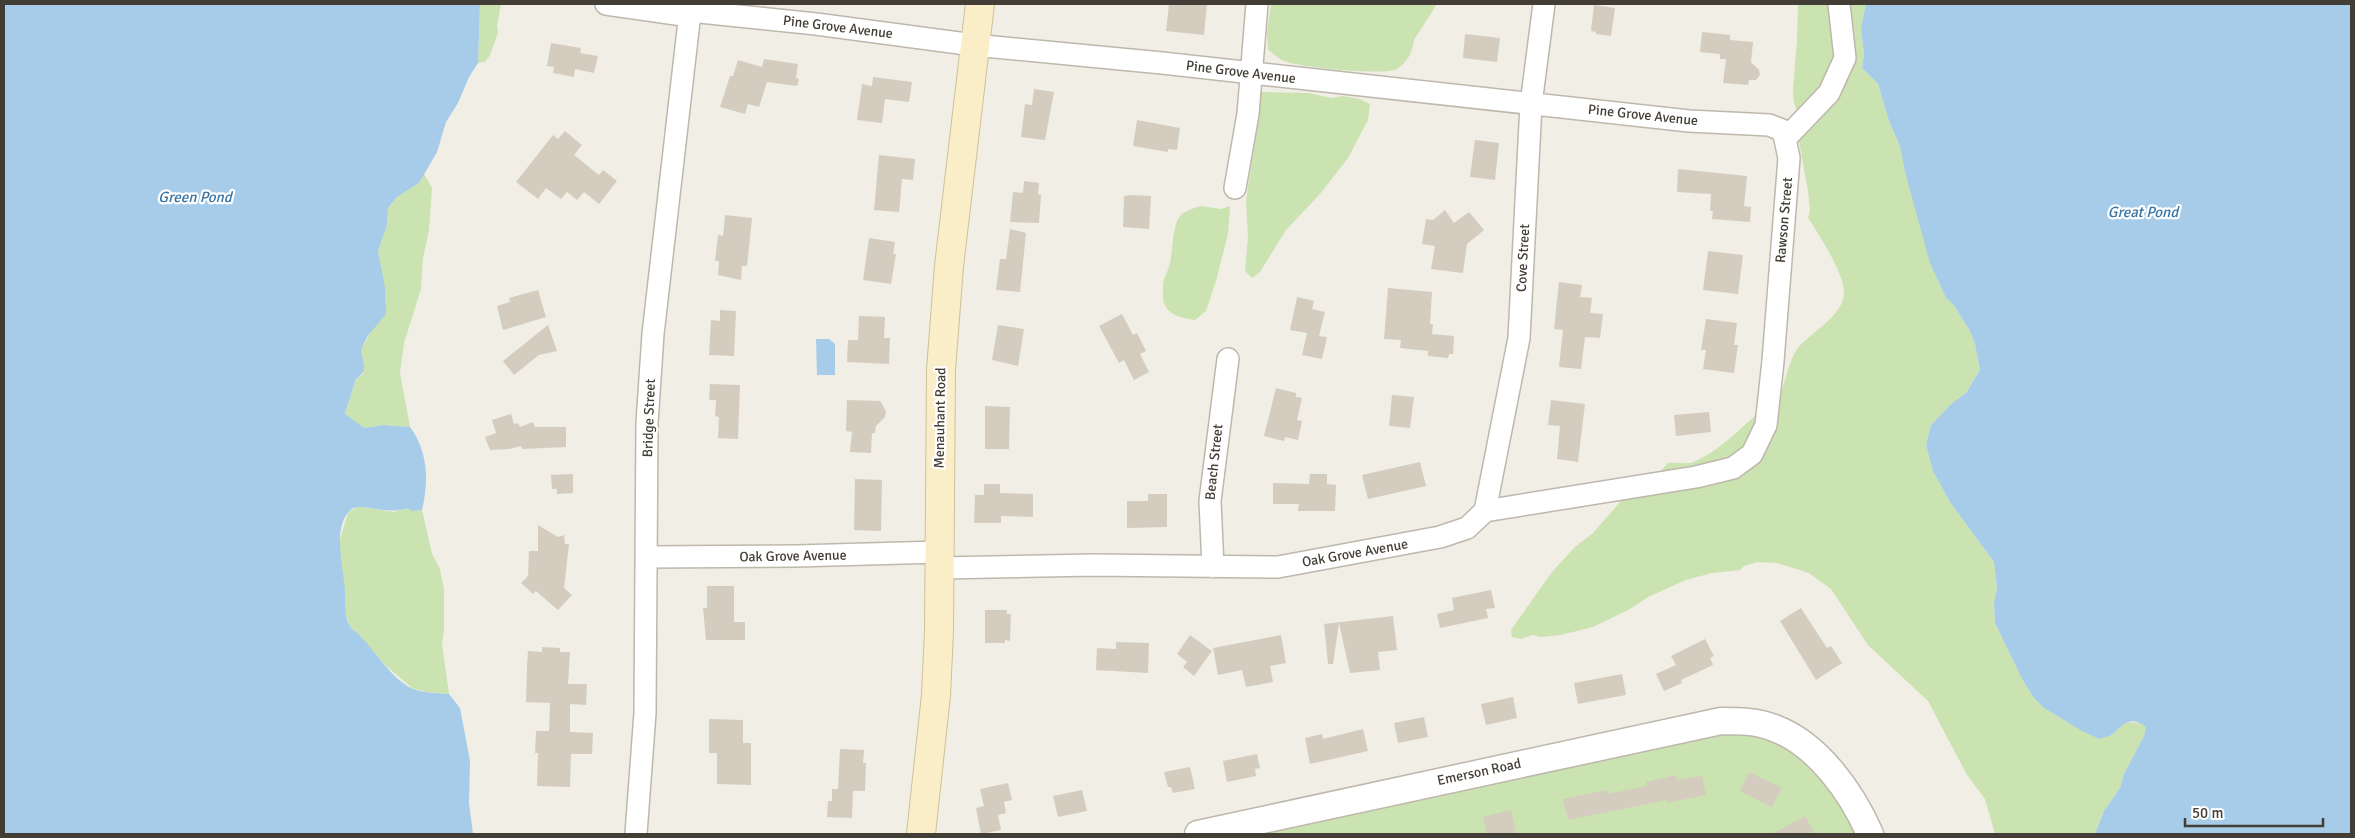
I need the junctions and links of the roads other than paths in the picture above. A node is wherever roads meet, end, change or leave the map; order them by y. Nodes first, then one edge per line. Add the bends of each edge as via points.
1 (980, 4) edge
2 (1257, 4) edge
3 (1544, 4) edge
4 (1839, 4) edge
5 (609, 5) edge
6 (691, 10) edge
7 (974, 44) junction
8 (1252, 73) junction
9 (1531, 104) junction
10 (1785, 139) junction
11 (1236, 188) dead end
12 (1228, 359) dead end
13 (1485, 511) junction
14 (646, 557) junction
15 (940, 560) junction
16 (1213, 567) junction
17 (636, 834) edge
18 (921, 834) edge
19 (1198, 834) edge
20 (1870, 834) edge

1 - 7 main road, Menauhant Road
2 - 8 street
3 - 9 street, Cove Street
4 - 10 street via 1845,58 1829,93
5 - 6 street, Pine Grove Avenue
6 - 7 street, Pine Grove Avenue
6 - 14 street, Bridge Street via 653,334 647,423
7 - 8 street, Pine Grove Avenue
7 - 15 main road, Menauhant Road via 940,370
8 - 9 street, Pine Grove Avenue
8 - 11 street
9 - 10 street, Pine Grove Avenue via 1688,121 1769,125 1782,130
9 - 13 street, Cove Street via 1519,338
10 - 13 street, Rawson Street via 1789,158 1773,361 1766,426 1752,454 1733,468 1696,477
12 - 16 street, Beach Street via 1210,501
13 - 16 street, Oak Grove Avenue via 1467,528 1440,537 1278,567
14 - 15 street, Oak Grove Avenue via 796,556
14 - 17 street, Bridge Street via 644,713
15 - 16 street, Oak Grove Avenue
15 - 18 main road, Menauhant Road via 936,695
19 - 20 street, Emerson Road via 1721,721 1761,724 1799,741 1817,757 1848,795

